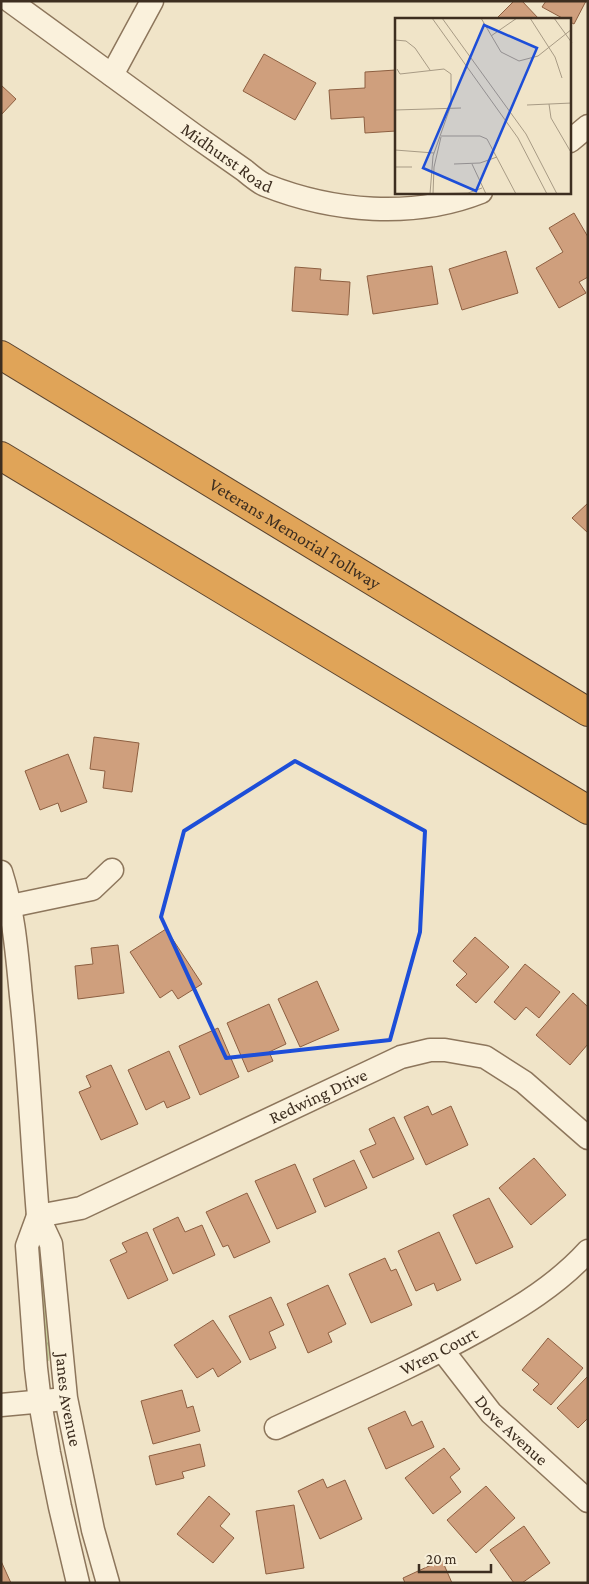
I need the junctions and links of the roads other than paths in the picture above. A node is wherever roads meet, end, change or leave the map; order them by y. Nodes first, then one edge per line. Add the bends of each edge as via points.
1 (10, 1) edge
2 (152, 1) edge
3 (112, 75) junction
4 (588, 126) edge
5 (572, 139) edge
6 (475, 194) edge
7 (1, 355) edge
8 (1, 456) edge
9 (588, 712) edge
10 (588, 810) edge
11 (112, 870) dead end
12 (1, 872) edge
13 (6, 908) edge
14 (588, 1138) edge
15 (38, 1216) junction
16 (588, 1251) edge
17 (443, 1351) junction
18 (66, 1398) junction
19 (40, 1402) junction
20 (1, 1405) edge
21 (276, 1428) dead end
22 (588, 1501) edge
23 (78, 1583) edge
24 (108, 1583) edge

1 - 3 street, Midhurst Road
2 - 3 street
3 - 6 street, Midhurst Road via 264,185 319,202 374,209 422,207
4 - 5 street
7 - 9 highway, Veterans Memorial Tollway
8 - 10 highway
11 - 13 street via 92,889
12 - 13 street, Janes Avenue
13 - 15 street, Janes Avenue via 16,947 24,1020
14 - 15 street, Redwing Drive via 524,1082 485,1057 430,1050 401,1057 81,1208
15 - 18 street, Janes Avenue via 52,1244
15 - 19 street, Janes Avenue via 28,1246
16 - 17 street, Wren Court via 555,1281 515,1310
17 - 21 street, Wren Court
17 - 22 street, Dove Avenue via 491,1413
18 - 19 street
18 - 24 street, Janes Avenue via 93,1530
19 - 20 street
19 - 23 street, Janes Avenue

